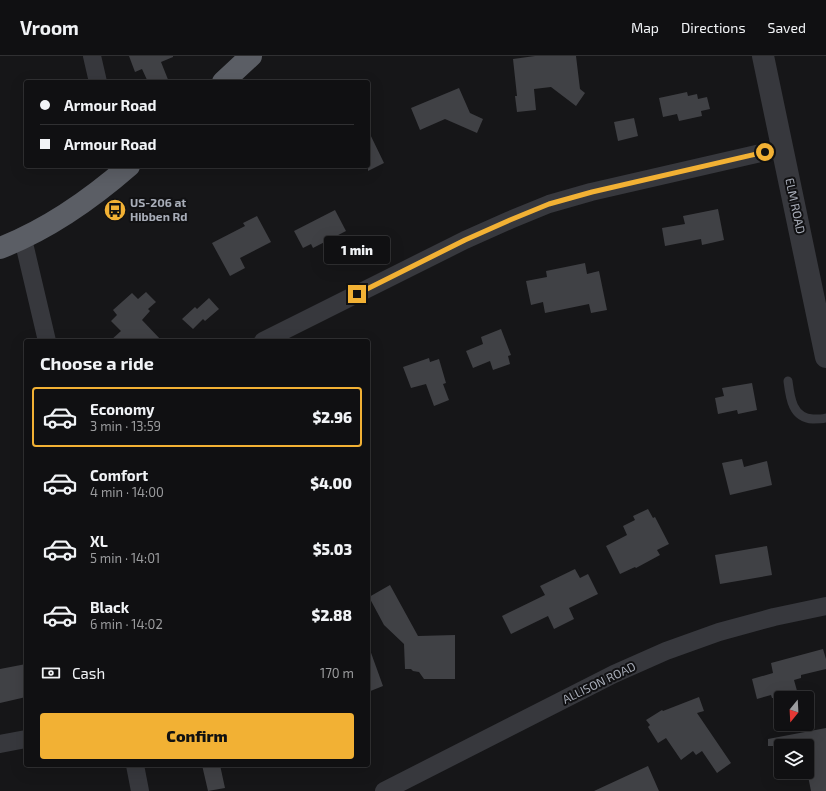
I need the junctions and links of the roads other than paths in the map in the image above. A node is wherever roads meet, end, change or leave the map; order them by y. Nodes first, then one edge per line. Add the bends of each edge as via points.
1 (92, 56) edge
2 (251, 56) edge
3 (763, 56) edge
4 (98, 80) edge
5 (225, 80) edge
6 (783, 148) junction
7 (123, 169) edge
8 (22, 239) junction
9 (0, 248) edge
10 (47, 339) edge
11 (267, 339) edge
12 (826, 357) edge
13 (788, 380) dead end
14 (826, 418) edge
15 (826, 606) edge
16 (24, 739) edge
17 (0, 744) edge
18 (135, 767) edge
19 (140, 791) edge
20 (384, 791) edge

1 - 4 street
2 - 5 highway
3 - 6 street, ELM ROAD
6 - 11 street via 549,204 465,240
6 - 12 street, ELM ROAD
7 - 8 highway via 97,194
8 - 9 highway
8 - 10 street
13 - 14 lane via 797,413 807,418
15 - 20 street, ALLISON ROAD via 719,632 666,651 614,674
16 - 17 street
18 - 19 street

